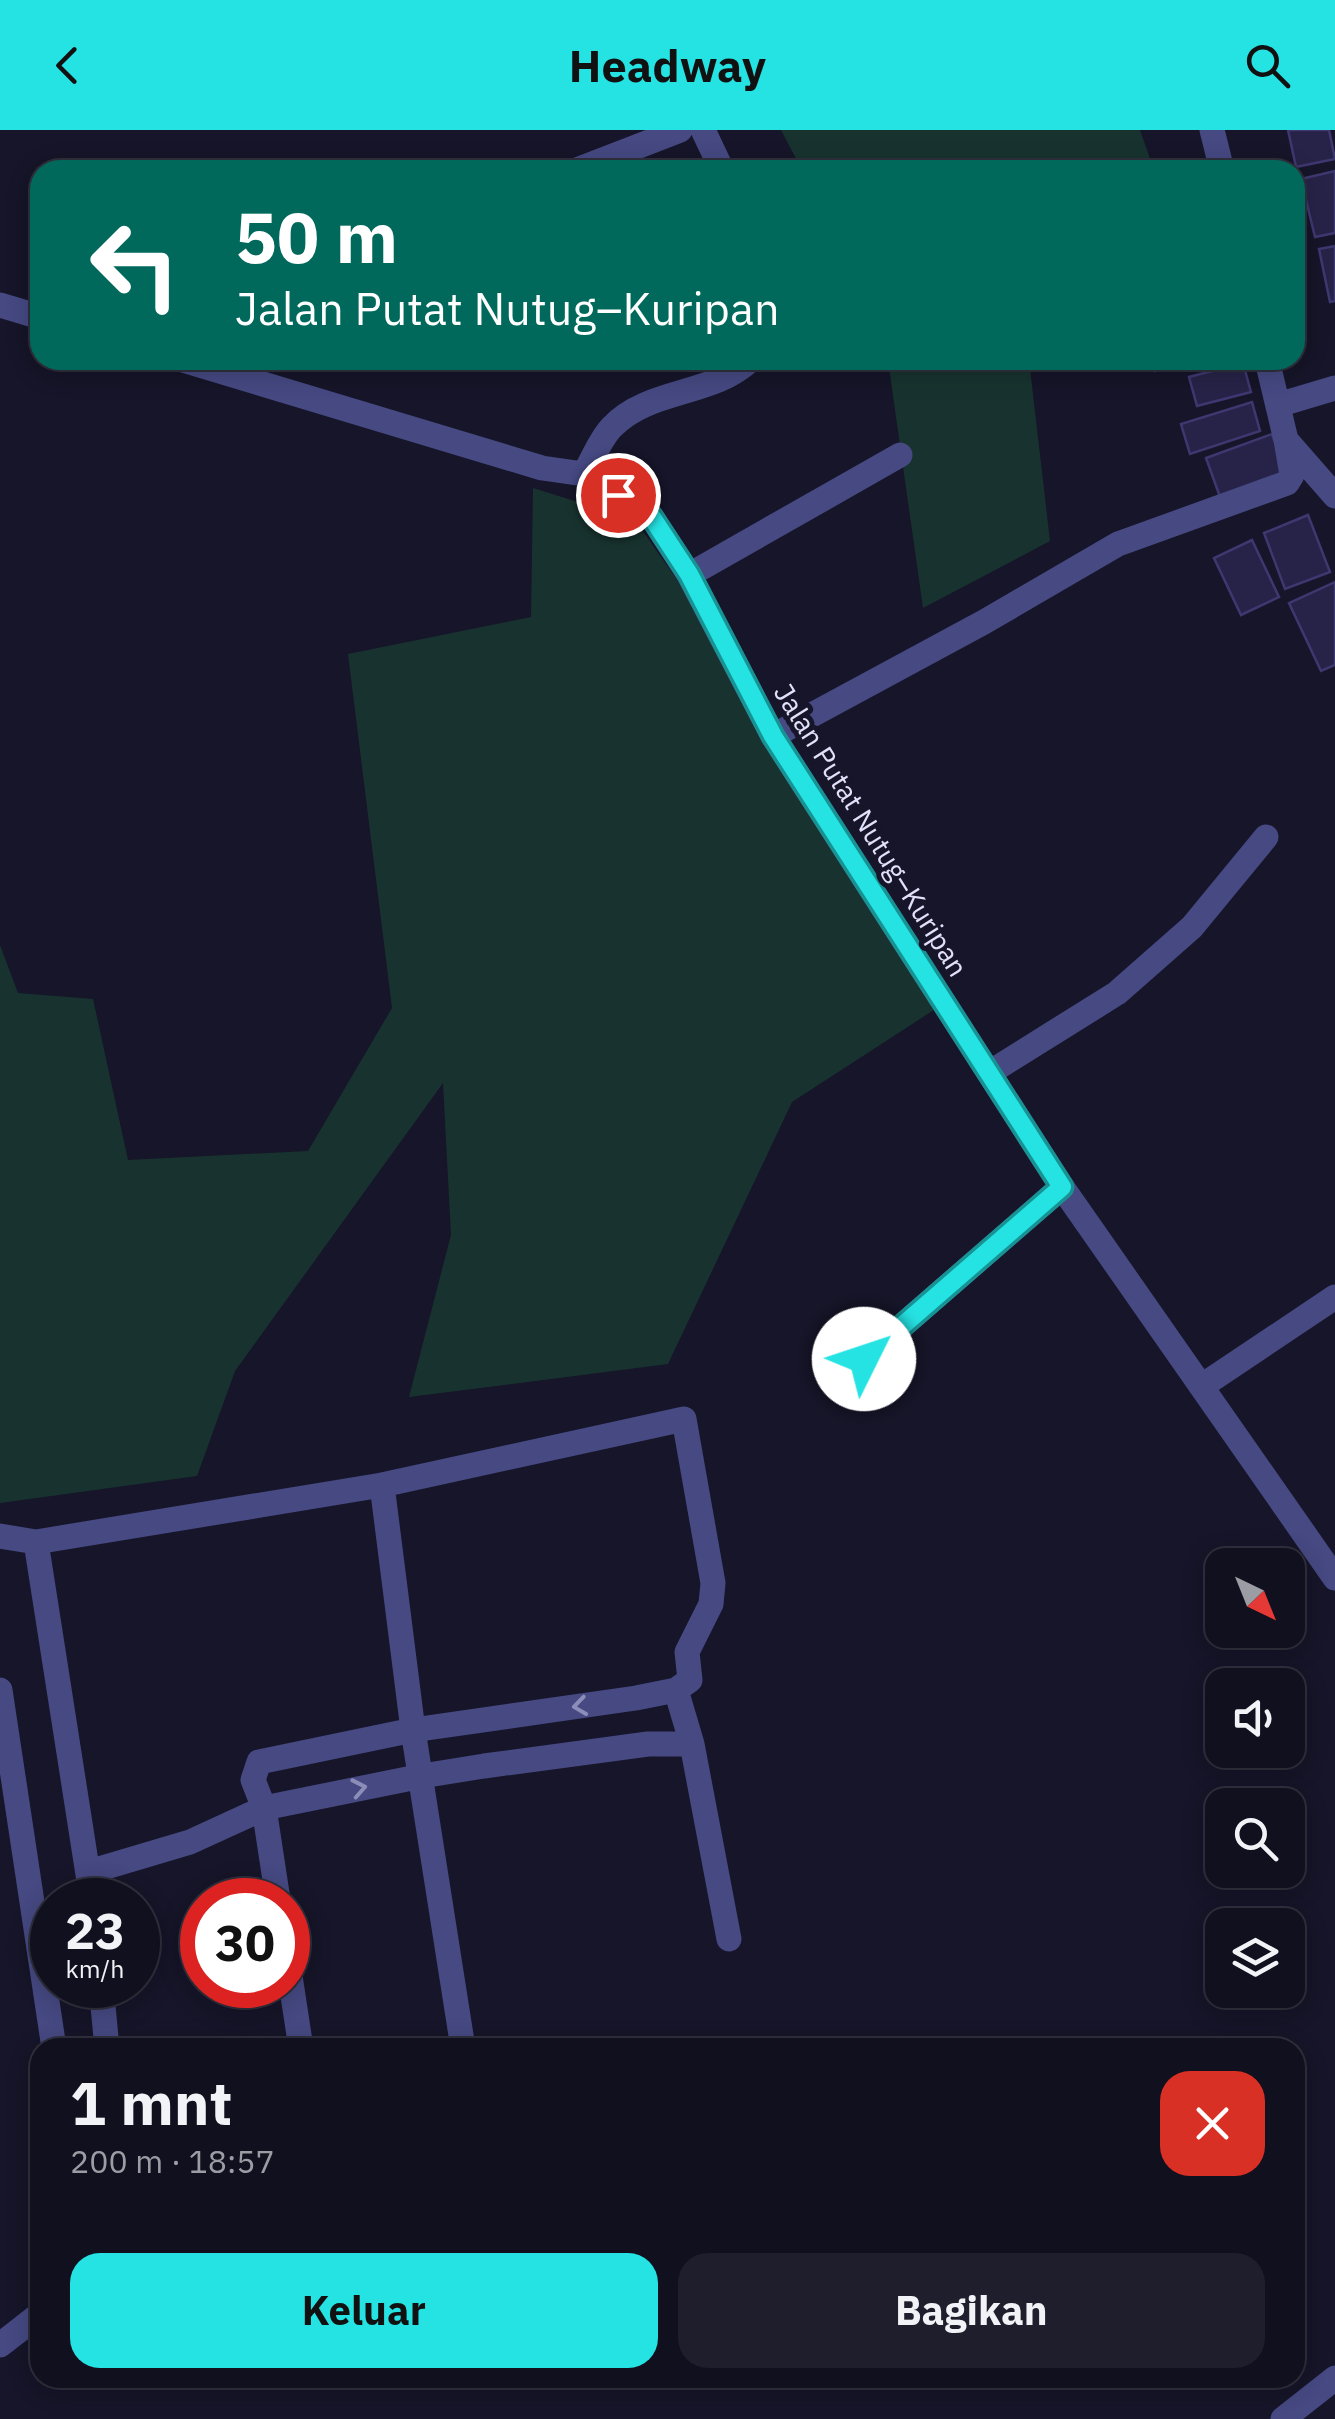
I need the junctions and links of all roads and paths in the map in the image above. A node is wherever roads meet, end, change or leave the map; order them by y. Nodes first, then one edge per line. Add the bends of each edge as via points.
1 (680, 130) edge
2 (703, 130) edge
3 (1212, 130) edge
4 (603, 160) edge
5 (717, 160) edge
6 (1220, 160) edge
7 (0, 305) edge
8 (30, 314) edge
9 (216, 370) edge
10 (740, 370) edge
11 (1269, 370) edge
12 (1335, 388) edge
13 (1278, 405) junction
14 (1286, 440) junction
15 (900, 455) dead end
16 (584, 474) junction
17 (1335, 496) edge
18 (689, 574) junction
19 (773, 736) junction
20 (1266, 838) dead end
21 (989, 1073) junction
22 (1062, 1187) junction
23 (1335, 1297) edge
24 (864, 1359) dead end
25 (1202, 1386) junction
26 (382, 1485) junction
27 (0, 1536) edge
28 (36, 1542) junction
29 (1335, 1578) edge
30 (0, 1690) edge
31 (676, 1690) junction
32 (413, 1730) junction
33 (692, 1744) junction
34 (422, 1776) junction
35 (264, 1808) junction
36 (89, 1872) junction
37 (90, 1878) edge
38 (275, 1878) edge
39 (729, 1939) dead end
40 (103, 2008) edge
41 (294, 2008) edge
42 (52, 2038) edge
43 (106, 2038) edge
44 (299, 2038) edge
45 (461, 2038) edge
46 (30, 2322) edge
47 (0, 2345) edge
48 (1335, 2378) edge
49 (1283, 2419) edge

1 - 4 street
2 - 5 street
3 - 6 street
7 - 8 street
9 - 16 street, Jalan Putat Nutug–Kuripan via 542,468
10 - 16 street via 636,408 610,428
11 - 13 street
12 - 13 street
13 - 14 street
14 - 17 street
14 - 19 street via 1292,475 1287,483 1118,544
15 - 18 street
16 - 18 street, Jalan Putat Nutug–Kuripan via 651,516
18 - 19 street, Jalan Putat Nutug–Kuripan
19 - 21 street, Jalan Putat Nutug–Kuripan
20 - 21 street via 1192,927 1117,993
21 - 22 street, Jalan Putat Nutug–Kuripan
22 - 24 street
22 - 25 street, Jalan Putat Nutug–Kuripan
23 - 25 street
25 - 29 street, Jalan Putat Nutug–Kuripan
26 - 28 street
26 - 31 street via 684,1420 713,1584 712,1604 687,1652 690,1680
26 - 32 street
27 - 28 street
28 - 36 street
30 - 42 street
31 -> 32 street
31 - 33 street
32 - 34 street
32 - 35 street via 258,1762 253,1780
33 - 34 street via 648,1744
33 - 39 street
35 -> 34 street
34 - 45 street
35 - 36 street via 190,1842
35 - 38 street
36 - 37 street
40 - 43 street
41 - 44 street
46 - 47 street
48 - 49 street

